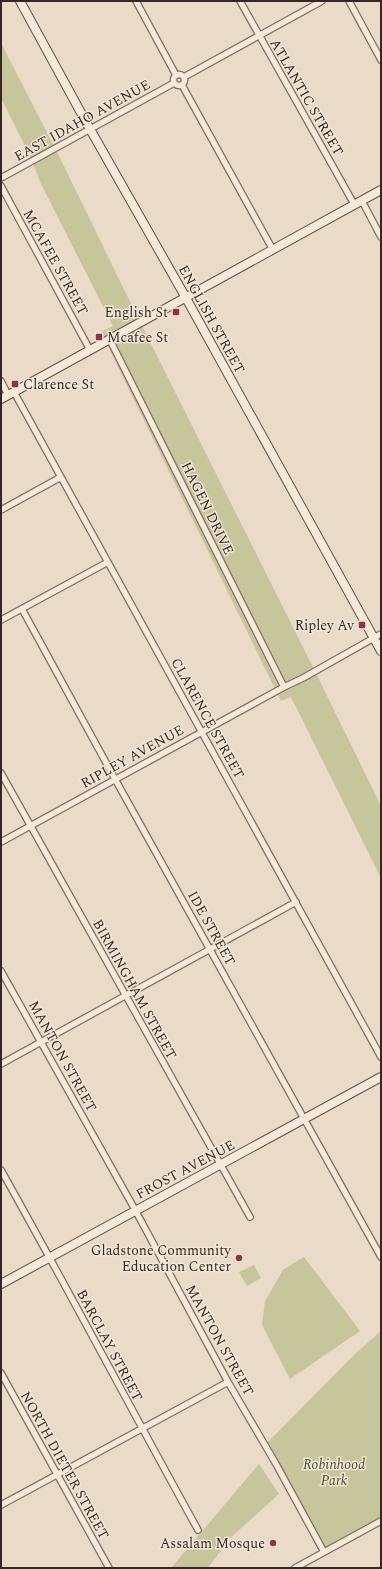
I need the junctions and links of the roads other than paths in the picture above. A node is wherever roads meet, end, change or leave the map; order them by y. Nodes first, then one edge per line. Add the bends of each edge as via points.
1 (20, 1) edge
2 (136, 1) edge
3 (240, 1) edge
4 (322, 1) edge
5 (348, 1) edge
6 (259, 36) junction
7 (381, 60) edge
8 (176, 75) junction
9 (184, 77) junction
10 (174, 83) junction
11 (182, 85) junction
12 (90, 129) junction
13 (1, 178) edge
14 (1, 186) edge
15 (381, 190) edge
16 (358, 202) junction
17 (381, 237) edge
18 (273, 250) junction
19 (186, 298) junction
20 (110, 340) junction
21 (90, 350) junction
22 (1, 381) edge
23 (8, 395) edge
24 (61, 477) junction
25 (1, 510) edge
26 (108, 562) junction
27 (22, 609) junction
28 (1, 620) edge
29 (377, 636) edge
30 (381, 651) edge
31 (284, 687) junction
32 (202, 732) junction
33 (1, 773) edge
34 (115, 779) junction
35 (30, 826) junction
36 (1, 842) edge
37 (296, 902) junction
38 (210, 949) junction
39 (1, 972) edge
40 (125, 996) junction
41 (41, 1042) junction
42 (381, 1056) edge
43 (1, 1064) edge
44 (381, 1077) edge
45 (304, 1119) junction
46 (221, 1165) junction
47 (1, 1170) edge
48 (136, 1210) junction
49 (250, 1217) dead end
50 (50, 1257) junction
51 (381, 1257) edge
52 (1, 1284) edge
53 (1, 1374) edge
54 (228, 1382) junction
55 (142, 1429) junction
56 (57, 1475) junction
57 (1, 1505) edge
58 (381, 1521) edge
59 (198, 1530) dead end
60 (324, 1552) junction
61 (109, 1568) edge
62 (294, 1568) edge

1 - 12 street, ENGLISH STREET
2 - 8 street
3 - 6 street, ATLANTIC STREET
4 - 6 street
5 - 7 street
6 - 9 street
6 - 16 street, ATLANTIC STREET
8 - 9 street
8 - 10 street
9 - 11 street
10 - 11 street
10 - 12 street, EAST IDAHO AVENUE
11 - 18 street
12 - 13 street, EAST IDAHO AVENUE
12 - 19 street, ENGLISH STREET
14 - 21 street, MCAFEE STREET
15 - 16 street
16 - 17 street, ATLANTIC STREET
16 - 18 street
18 - 19 street
19 - 20 street
19 - 29 street, ENGLISH STREET
20 - 21 street
20 - 31 street, HAGEN DRIVE
21 - 23 street
22 - 23 street, CLARENCE STREET
23 - 24 street, CLARENCE STREET
24 - 25 street
24 - 26 street, CLARENCE STREET
26 - 27 street
26 - 32 street, CLARENCE STREET
27 - 28 street
27 - 34 street, IDE STREET
29 - 30 street, ENGLISH STREET
29 - 31 street, RIPLEY AVENUE
31 - 32 street, RIPLEY AVENUE
32 - 34 street, RIPLEY AVENUE
32 - 37 street, CLARENCE STREET
33 - 35 street, BIRMINGHAM STREET
34 - 35 street, RIPLEY AVENUE
34 - 38 street, IDE STREET
35 - 36 street, RIPLEY AVENUE
35 - 40 street, BIRMINGHAM STREET
37 - 38 street
37 - 42 street, CLARENCE STREET
38 - 40 street
38 - 45 street, IDE STREET
39 - 41 street, MANTON STREET
40 - 41 street
40 - 46 street, BIRMINGHAM STREET
41 - 43 street
41 - 48 street, MANTON STREET
44 - 45 street, FROST AVENUE
45 - 46 street, FROST AVENUE
45 - 51 street, IDE STREET
46 - 48 street, FROST AVENUE
46 - 49 street, BIRMINGHAM STREET
47 - 50 street, BARCLAY STREET
48 - 50 street, FROST AVENUE
48 - 54 street, MANTON STREET
50 - 52 street, FROST AVENUE
50 - 55 street, BARCLAY STREET
53 - 56 street, NORTH DIETER STREET
54 - 55 street
54 - 60 street, MANTON STREET
55 - 56 street
55 - 59 street, BARCLAY STREET
56 - 57 street
56 - 61 street, NORTH DIETER STREET
58 - 60 street
60 - 62 street

